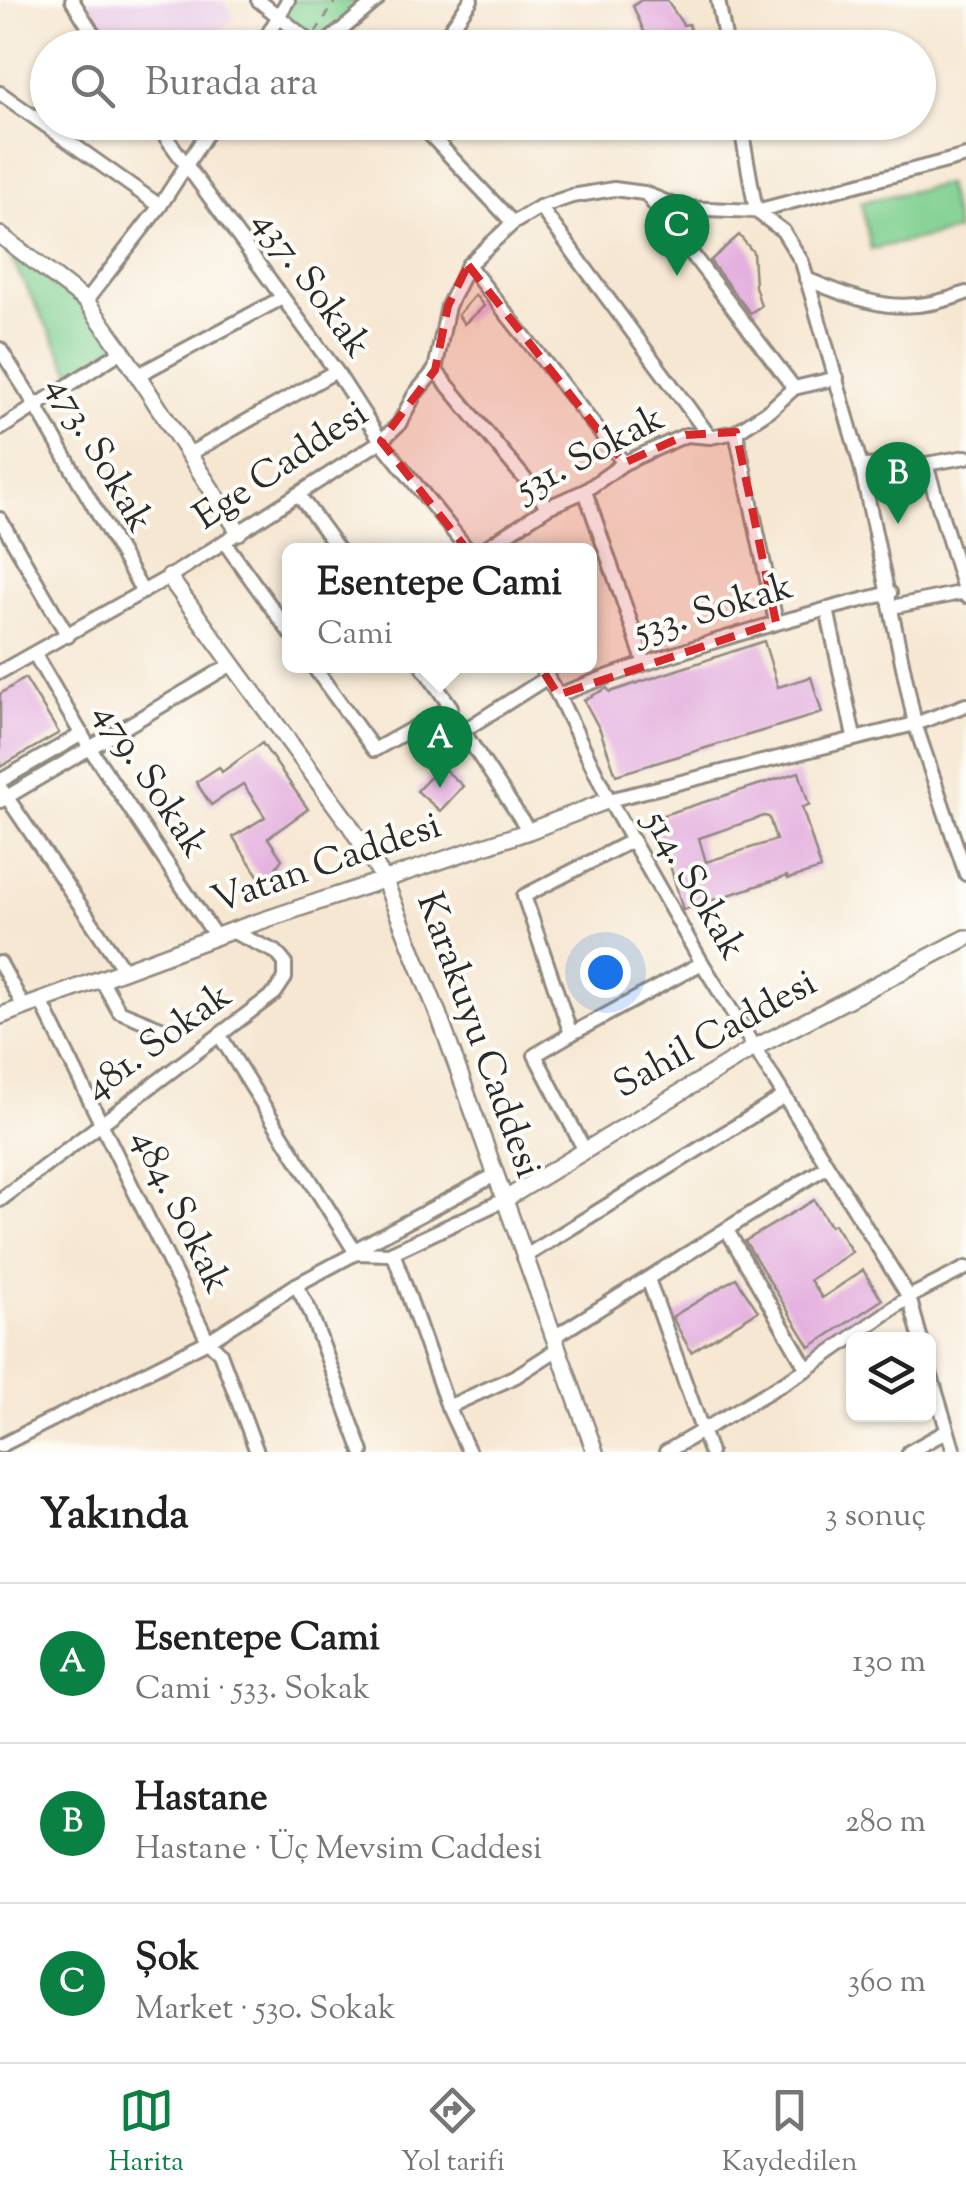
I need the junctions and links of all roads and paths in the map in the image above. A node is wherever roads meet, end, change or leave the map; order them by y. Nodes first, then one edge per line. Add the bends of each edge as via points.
1 (72, 0) edge
2 (258, 0) edge
3 (288, 0) edge
4 (336, 0) edge
5 (377, 0) edge
6 (470, 0) edge
7 (718, 0) edge
8 (278, 18) junction
9 (91, 30) edge
10 (271, 30) edge
11 (294, 30) edge
12 (323, 30) edge
13 (337, 30) edge
14 (449, 30) edge
15 (724, 30) edge
16 (0, 94) edge
17 (30, 112) edge
18 (72, 140) edge
19 (168, 140) edge
20 (203, 140) edge
21 (435, 140) edge
22 (743, 140) edge
23 (966, 156) edge
24 (187, 167) junction
25 (644, 192) junction
26 (160, 206) junction
27 (540, 207) junction
28 (756, 211) junction
29 (513, 223) junction
30 (0, 235) edge
31 (468, 265) junction
32 (806, 278) junction
33 (966, 293) edge
34 (282, 298) junction
35 (86, 301) junction
36 (0, 349) edge
37 (122, 352) junction
38 (434, 370) junction
39 (336, 371) junction
40 (138, 375) junction
41 (837, 378) junction
42 (794, 388) junction
43 (36, 406) junction
44 (0, 429) edge
45 (736, 432) junction
46 (710, 437) junction
47 (381, 441) junction
48 (189, 454) junction
49 (966, 457) edge
50 (624, 463) junction
51 (926, 464) junction
52 (861, 466) junction
53 (585, 491) junction
54 (298, 494) junction
55 (548, 508) junction
56 (0, 519) edge
57 (239, 532) junction
58 (224, 542) junction
59 (333, 543) edge
60 (462, 543) edge
61 (493, 543) edge
62 (169, 577) junction
63 (143, 592) junction
64 (966, 594) edge
65 (891, 600) junction
66 (827, 608) junction
67 (282, 622) edge
68 (776, 622) junction
69 (68, 636) junction
70 (36, 655) junction
71 (644, 662) junction
72 (232, 664) junction
73 (0, 672) edge
74 (318, 673) edge
75 (427, 673) edge
76 (543, 673) edge
77 (545, 673) edge
78 (558, 695) junction
79 (966, 705) edge
80 (915, 724) junction
81 (82, 734) junction
82 (854, 737) junction
83 (89, 747) junction
84 (2, 791) edge
85 (610, 800) junction
86 (529, 832) junction
87 (634, 840) junction
88 (966, 874) edge
89 (384, 879) junction
90 (223, 934) junction
91 (966, 938) edge
92 (0, 963) edge
93 (702, 963) junction
94 (124, 970) junction
95 (102, 979) junction
96 (41, 1001) junction
97 (24, 1007) junction
98 (0, 1016) edge
99 (173, 1033) dead end
100 (571, 1034) junction
101 (220, 1036) junction
102 (752, 1049) junction
103 (783, 1098) junction
104 (102, 1122) junction
105 (584, 1150) junction
106 (826, 1167) junction
107 (495, 1176) junction
108 (0, 1200) edge
109 (504, 1200) junction
110 (727, 1230) junction
111 (392, 1252) junction
112 (356, 1253) junction
113 (524, 1257) junction
114 (966, 1268) edge
115 (648, 1278) junction
116 (296, 1285) junction
117 (909, 1298) junction
118 (919, 1332) edge
119 (208, 1341) junction
120 (556, 1343) junction
121 (807, 1369) junction
122 (936, 1393) edge
123 (448, 1406) junction
124 (702, 1430) junction
125 (947, 1431) junction
126 (0, 1446) edge
127 (257, 1452) edge
128 (362, 1452) edge
129 (469, 1452) edge
130 (595, 1452) edge
131 (666, 1452) edge
132 (710, 1452) edge
133 (910, 1452) edge
134 (954, 1452) edge

1 - 9 street
2 - 8 street
3 - 8 street
4 - 12 path
5 - 13 street
6 - 14 street
7 - 15 street
8 - 10 street
8 - 11 street
16 - 17 street
18 - 26 street
19 - 24 street, 437. Sokak
20 - 24 street
21 - 29 street
22 - 28 street
23 - 28 street, Ege Caddesi
24 - 26 street
24 - 34 street, 437. Sokak
25 - 27 street, Ege Caddesi via 614,189
25 - 28 street, Ege Caddesi via 680,208
25 - 42 street
26 - 35 street
27 - 29 street, Ege Caddesi
27 - 46 street
28 - 32 street via 783,231
29 - 31 street, Ege Caddesi
30 - 35 street
31 - 38 street, Ege Caddesi via 448,306
31 - 50 street
32 - 33 street via 869,304 933,306
32 - 41 street
34 - 39 street, 437. Sokak
34 - 40 street
35 - 37 street
36 - 43 street, 473. Sokak
37 - 40 street
37 - 43 street
38 - 47 street, Ege Caddesi
38 - 55 street
39 - 47 street, 437. Sokak
39 - 48 street
40 - 48 street
41 - 42 street, 531. Sokak
41 - 52 street
42 - 45 street, 531. Sokak
43 - 44 street
43 - 63 street, 473. Sokak
45 - 46 street, 531. Sokak
45 - 68 street
46 - 50 street, 531. Sokak via 686,435
47 - 54 street, Ege Caddesi
47 - 60 street
48 - 57 street
49 - 51 street
50 - 53 street, 531. Sokak
51 - 52 street
51 - 64 street
52 - 65 street
53 - 55 street, 531. Sokak
53 - 71 street
54 - 57 street, Ege Caddesi
54 - 59 street
55 - 61 street, 531. Sokak
56 - 69 street
57 - 58 street, Ege Caddesi
58 - 62 street, Ege Caddesi
58 - 67 street
62 - 63 street, Ege Caddesi
62 - 72 street, Karakuyu Caddesi
63 - 69 street, Ege Caddesi
64 - 65 street, 533. Sokak
65 - 66 street, 533. Sokak
65 - 80 street
66 - 68 street, 533. Sokak
66 - 82 street
68 - 71 street, 533. Sokak
69 - 70 street, Ege Caddesi
70 - 73 street, Ege Caddesi
70 - 81 street, 479. Sokak
71 - 78 street, 533. Sokak
72 - 83 street
72 - 89 street, Karakuyu Caddesi
74 - 75 street via 374,750 451,707
76 - 86 street via 463,730
77 - 78 street, 514. Sokak
78 - 85 street, 514. Sokak
79 - 80 street, Vatan Caddesi
80 - 82 street, Vatan Caddesi
80 - 88 street
81 - 83 street, 479. Sokak
81 - 84 street
82 - 85 street, Vatan Caddesi
83 - 84 street
83 - 90 street, 479. Sokak
84 - 94 street
85 - 86 street, Vatan Caddesi
85 - 87 street, 514. Sokak
86 - 89 street, Vatan Caddesi
87 - 93 street, 514. Sokak
87 - 100 street via 524,896
89 - 90 street, Vatan Caddesi
89 - 107 street, Karakuyu Caddesi
90 - 94 street, Vatan Caddesi
90 - 101 street, 481. Sokak via 276,952 285,963 284,978 259,1007
91 - 102 street, Sahil Caddesi
92 - 97 street
93 - 100 street
93 - 102 street, 514. Sokak
94 - 95 street, Vatan Caddesi
95 - 96 street, Vatan Caddesi
95 - 99 street via 120,1011
96 - 97 street, Vatan Caddesi
96 - 104 street, 484. Sokak
97 - 98 street, Vatan Caddesi
100 - 105 street via 536,1055
101 - 104 street, 481. Sokak
101 - 112 street
102 - 103 street, 514. Sokak
102 - 105 street, Sahil Caddesi
103 - 106 street, 514. Sokak
103 - 113 street
104 - 108 street, 481. Sokak
104 - 119 street, 484. Sokak
105 - 109 street, Sahil Caddesi
106 - 110 street
106 - 117 street, 514. Sokak
107 - 109 street, Karakuyu Caddesi
107 - 112 street
109 - 111 street
109 - 113 street, Karakuyu Caddesi
110 - 115 street
110 - 121 street
111 - 112 street
111 - 123 street
112 - 116 street
113 - 120 street, Karakuyu Caddesi
114 - 117 street
115 - 120 street
115 - 124 street
116 - 119 street
116 - 128 street
117 - 118 street, 514. Sokak
117 - 121 street
119 - 126 street
119 - 127 street, 484. Sokak via 220,1353
120 - 123 street via 516,1376
120 - 130 street, Karakuyu Caddesi
121 - 124 street
122 - 125 street
123 - 129 street
124 - 131 street
124 - 132 street
125 - 133 street
125 - 134 street

